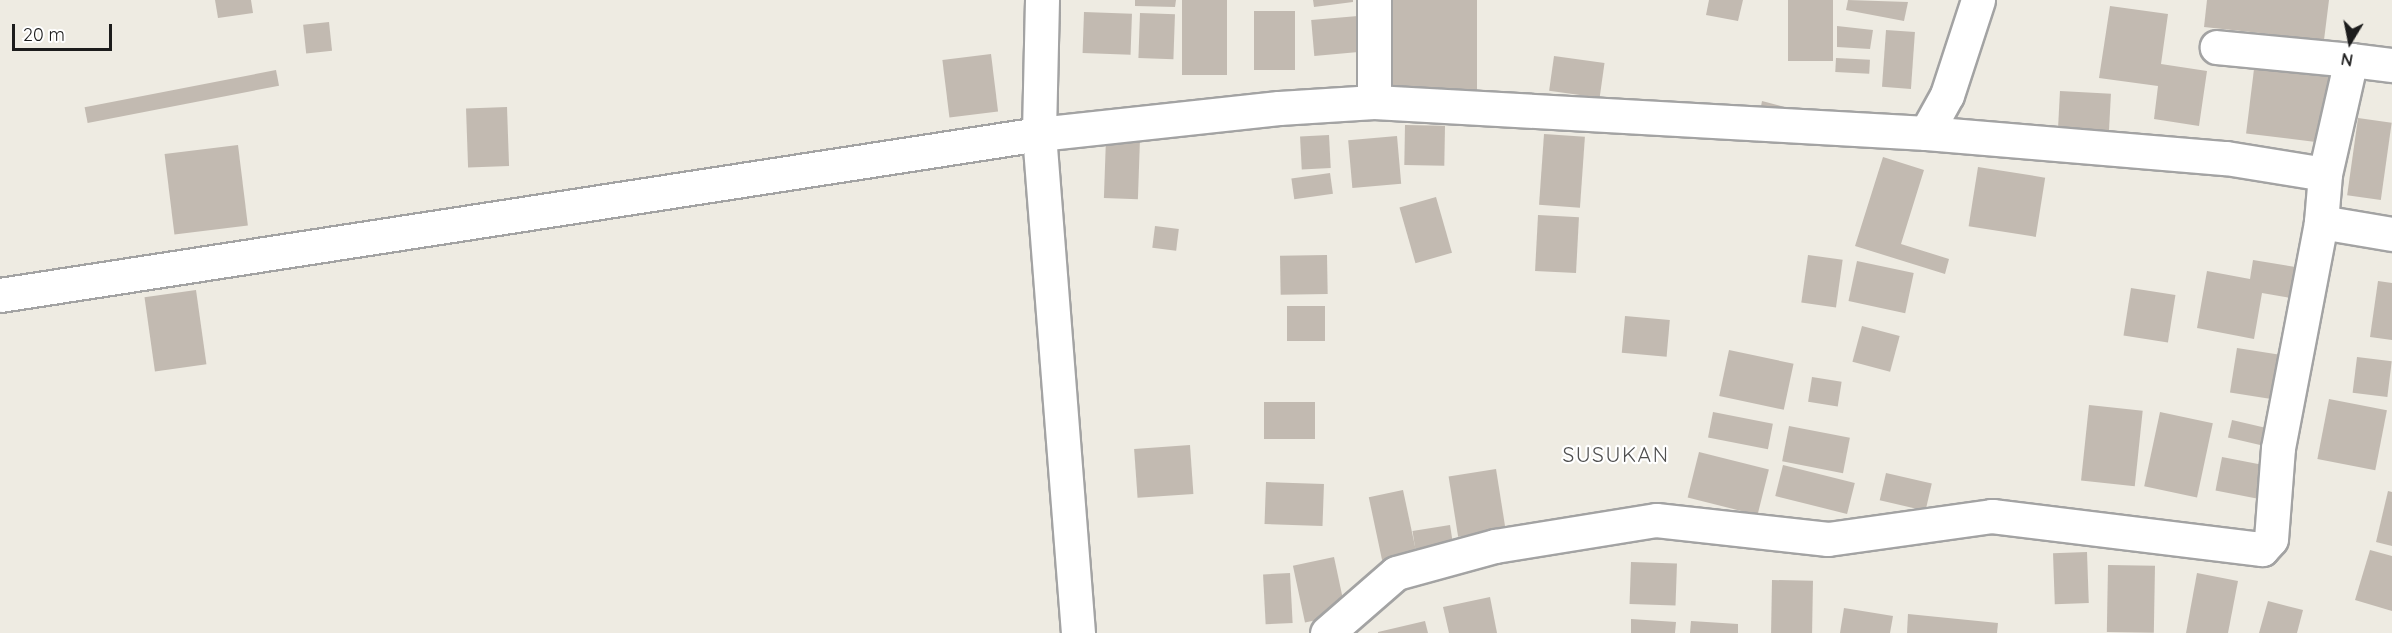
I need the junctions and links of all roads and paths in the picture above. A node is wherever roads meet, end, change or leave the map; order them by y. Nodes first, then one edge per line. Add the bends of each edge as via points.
1 (1042, 0) edge
2 (1374, 0) edge
3 (1978, 0) edge
4 (2217, 47) dead end
5 (2351, 60) junction
6 (2392, 65) edge
7 (1374, 102) junction
8 (1926, 133) junction
9 (1039, 135) junction
10 (2325, 174) junction
11 (2321, 222) junction
12 (2392, 234) edge
13 (0, 295) edge
14 (1078, 633) edge
15 (1327, 633) edge

1 - 9 street
2 - 7 street
3 - 8 street via 1947,95
4 - 5 street
5 - 6 street
5 - 10 street
7 - 8 street
7 - 9 street
8 - 10 street via 2226,158
9 - 13 street
9 - 14 street
10 - 11 street
11 - 12 street
11 - 15 street via 2278,448 2271,539 2262,549 1992,516 1828,539 1656,520 1495,546 1396,573

